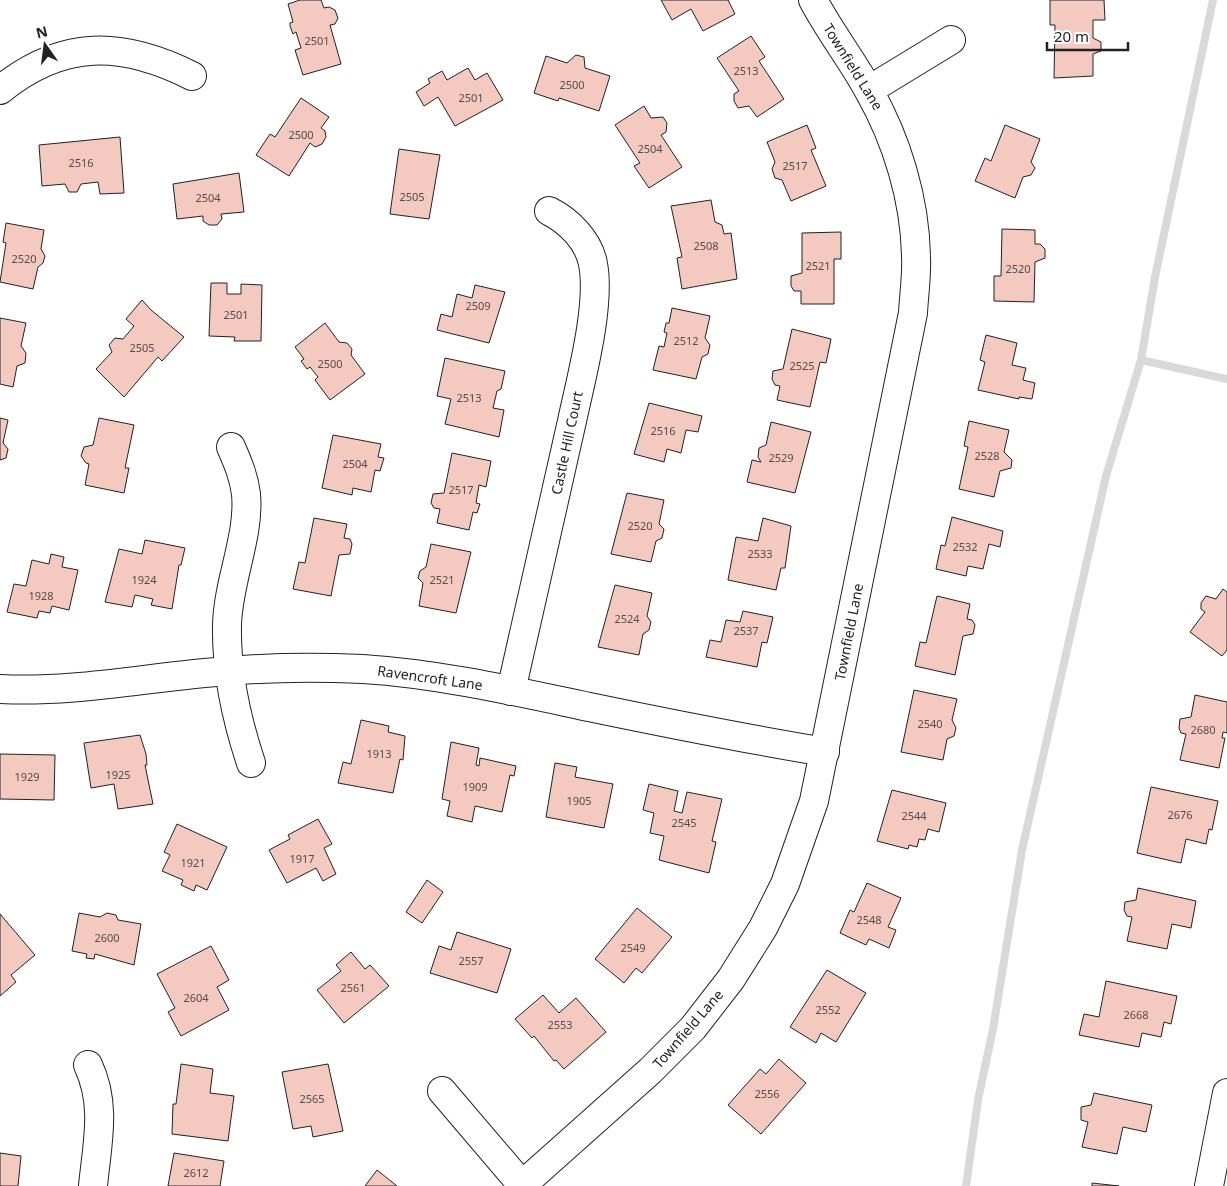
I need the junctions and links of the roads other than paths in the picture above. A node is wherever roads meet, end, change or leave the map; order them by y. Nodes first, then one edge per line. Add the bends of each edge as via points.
1 (813, 0) edge
2 (951, 40) dead end
3 (192, 76) dead end
4 (0, 90) edge
5 (869, 90) junction
6 (549, 211) dead end
7 (231, 447) dead end
8 (229, 671) junction
9 (0, 689) edge
10 (511, 691) junction
11 (825, 752) junction
12 (251, 763) dead end
13 (88, 1065) dead end
14 (442, 1091) dead end
15 (1227, 1093) edge
16 (1222, 1141) edge
17 (92, 1186) edge
18 (522, 1186) edge
19 (1209, 1186) edge

1 - 5 street, Townfield Lane
2 - 5 street
3 - 4 street via 163,62 132,53 99,51 73,53 42,62
5 - 11 street, Townfield Lane via 900,161 911,208 916,255 914,313
6 - 10 street, Castle Hill Court via 575,230 586,245 593,262 596,285 583,368
7 - 8 street via 242,473 246,523 232,577 228,615
8 - 9 street, Ravencroft Lane via 89,687
8 - 10 street, Ravencroft Lane via 362,669 411,673
8 - 12 street via 239,727
10 - 11 street, Ravencroft Lane
11 - 18 street, Townfield Lane via 814,801 785,884 731,980 693,1028 650,1071
13 - 17 street via 95,1078 101,1107
14 - 18 street, Townfield Lane
15 - 16 street
16 - 19 street

